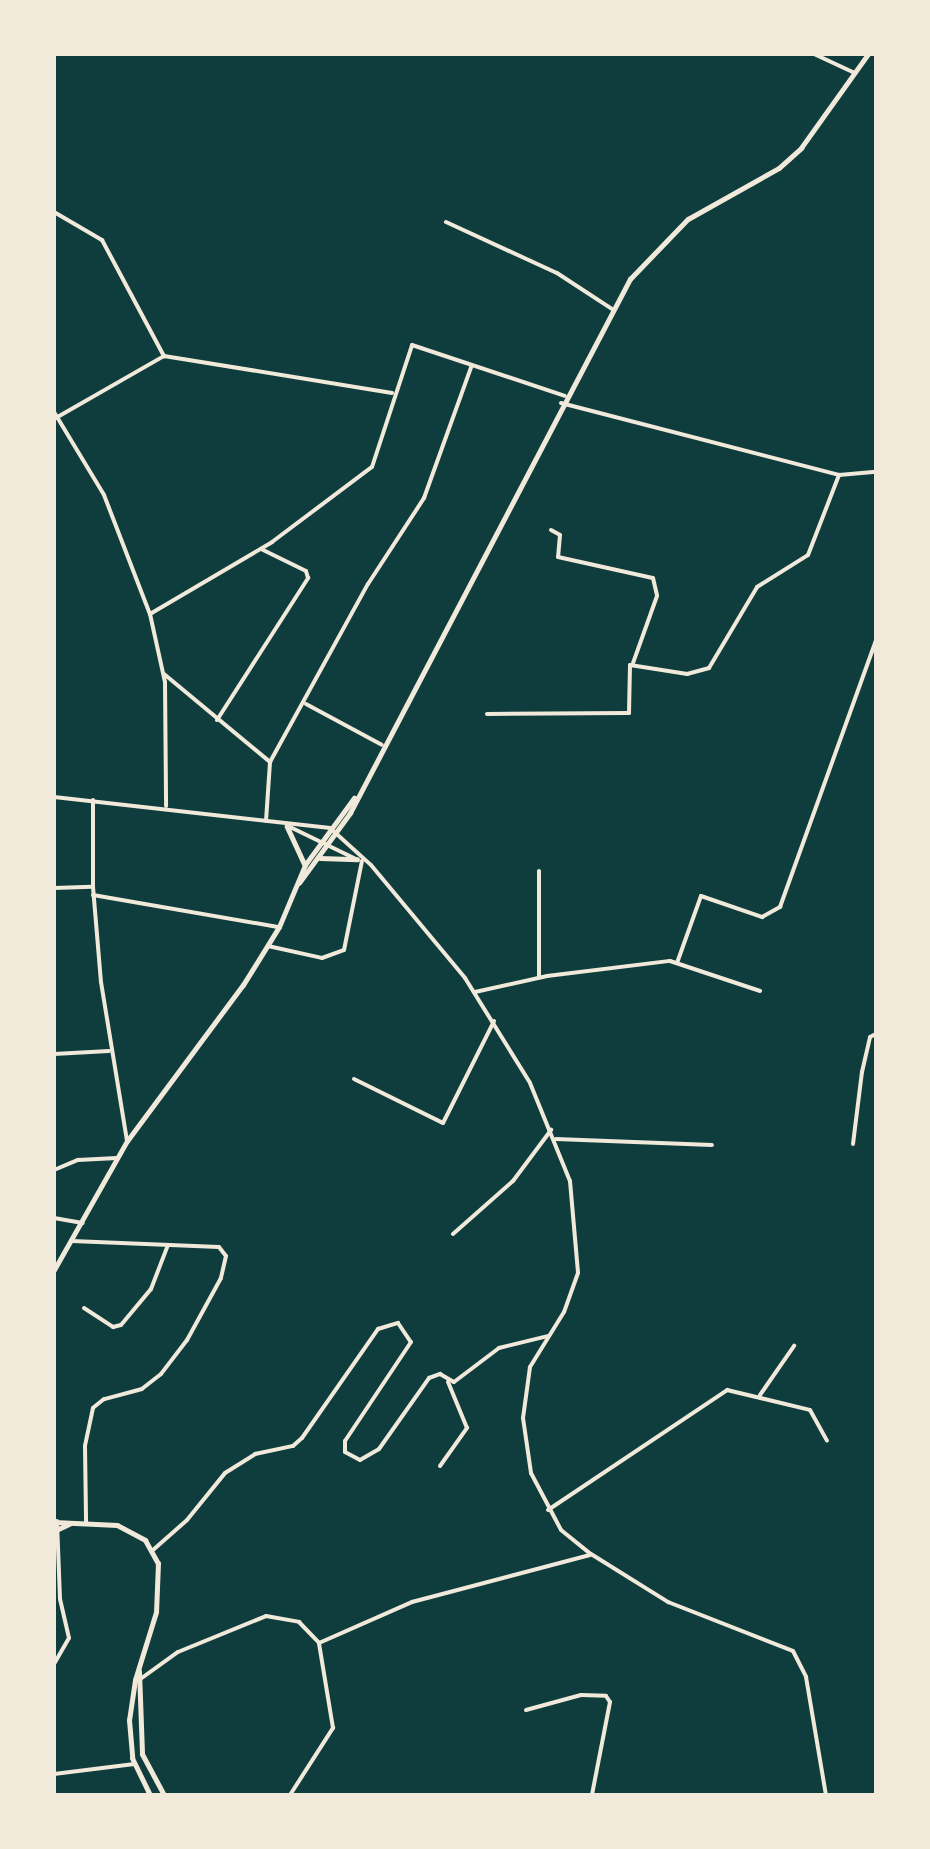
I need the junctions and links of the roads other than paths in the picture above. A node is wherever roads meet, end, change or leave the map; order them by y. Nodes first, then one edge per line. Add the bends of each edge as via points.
1 (814, 54) edge
2 (868, 54) edge
3 (855, 73) junction
4 (54, 212) edge
5 (446, 222) dead end
6 (612, 309) junction
7 (164, 356) junction
8 (472, 365) junction
9 (392, 393) junction
10 (565, 396) junction
11 (561, 403) junction
12 (54, 412) edge
13 (56, 418) edge
14 (876, 472) edge
15 (839, 475) junction
16 (551, 530) dead end
17 (261, 549) junction
18 (150, 614) junction
19 (876, 640) edge
20 (633, 663) junction
21 (164, 674) junction
22 (306, 704) junction
23 (487, 714) dead end
24 (217, 720) junction
25 (382, 745) junction
26 (270, 762) junction
27 (54, 797) edge
28 (354, 798) junction
29 (93, 800) junction
30 (166, 806) junction
31 (266, 821) junction
32 (280, 822) junction
33 (287, 826) junction
34 (330, 828) junction
35 (337, 832) junction
36 (322, 839) junction
37 (330, 843) junction
38 (320, 858) junction
39 (360, 860) junction
40 (305, 865) junction
41 (371, 865) junction
42 (539, 871) dead end
43 (299, 883) junction
44 (93, 887) junction
45 (54, 888) edge
46 (93, 896) junction
47 (279, 927) junction
48 (268, 946) junction
49 (677, 963) junction
50 (539, 977) junction
51 (760, 991) dead end
52 (475, 992) junction
53 (494, 1021) junction
54 (876, 1034) edge
55 (109, 1051) junction
56 (54, 1054) edge
57 (354, 1078) dead end
58 (552, 1129) junction
59 (556, 1139) junction
60 (127, 1141) junction
61 (853, 1144) dead end
62 (712, 1145) dead end
63 (118, 1158) junction
64 (54, 1170) edge
65 (54, 1218) edge
66 (83, 1223) junction
67 (453, 1234) dead end
68 (72, 1240) junction
69 (168, 1245) junction
70 (54, 1270) edge
71 (84, 1308) dead end
72 (549, 1336) junction
73 (794, 1346) dead end
74 (448, 1382) junction
75 (760, 1395) junction
76 (827, 1441) dead end
77 (440, 1466) dead end
78 (548, 1510) junction
79 (56, 1522) edge
80 (86, 1522) junction
81 (70, 1523) junction
82 (56, 1530) edge
83 (153, 1550) junction
84 (591, 1554) junction
85 (54, 1588) edge
86 (60, 1588) junction
87 (319, 1643) junction
88 (54, 1664) edge
89 (138, 1680) junction
90 (526, 1710) dead end
91 (134, 1764) junction
92 (54, 1774) edge
93 (150, 1795) edge
94 (164, 1795) edge
95 (290, 1795) edge
96 (592, 1795) edge
97 (826, 1795) edge

1 - 3 street
2 - 3 street
3 - 6 street via 801,148 779,168 704,207 673,231 630,279
4 - 7 street via 102,240
5 - 6 street via 557,273
6 - 10 street
7 - 9 street
7 - 13 street
8 - 9 street via 412,345
8 - 10 street
8 - 22 street via 424,498 368,584
9 - 17 street via 383,446 372,467
10 - 11 street
11 - 15 street
11 - 25 street
12 - 13 street
13 - 18 street via 104,495
14 - 15 street
15 - 20 street via 808,555 757,587 709,668 687,674
16 - 20 street via 560,535 558,557 653,578 657,596
17 - 18 street
17 - 24 street via 306,572 308,578
18 - 21 street
19 - 49 street via 780,907 762,917 701,896
20 - 23 street via 628,667 629,712
21 - 24 street
21 - 30 street
22 - 25 street
22 - 26 street
24 - 26 street
25 - 28 street
26 - 31 street
27 - 29 street
28 - 34 street
28 - 35 street
29 - 30 street
29 - 44 street
30 - 31 street
31 - 32 street
32 - 33 street
32 - 34 street
33 - 36 street
33 - 40 street
34 - 35 street
34 - 36 street
35 - 37 street
35 - 41 street
36 - 37 street
36 - 40 street
37 - 38 street
37 - 39 street
38 - 39 street
38 - 43 street
39 - 41 street
39 - 48 street via 344,950 322,958
40 - 43 street
41 - 52 street
42 - 50 street
43 - 47 street
44 - 45 street
44 - 46 street
46 - 47 street
46 - 55 street
47 - 48 street
48 - 60 street
49 - 50 street
49 - 51 street
50 - 52 street
52 - 53 street
53 - 57 street via 443,1123
53 - 58 street
54 - 61 street via 870,1037 862,1072
55 - 56 street
55 - 60 street
58 - 59 street
58 - 67 street via 506,1188
59 - 62 street
59 - 72 street via 570,1181 579,1257 573,1293
60 - 63 street
63 - 64 street via 78,1160
63 - 66 street
65 - 66 street
66 - 68 street
68 - 69 street
68 - 70 street
69 - 71 street via 152,1289 121,1325 113,1327
69 - 80 street via 219,1247 226,1263 187,1340 161,1374 142,1389 104,1399 93,1408 85,1446
72 - 74 street via 499,1348
72 - 78 street via 530,1367 523,1418 531,1473
73 - 75 street
74 - 77 street via 466,1428
74 - 83 street via 440,1374 429,1378 373,1456 350,1457 345,1441 411,1342 398,1323 378,1329 302,1438 293,1446 255,1454 225,1473 187,1520
75 - 76 street via 815,1412
75 - 78 street via 719,1392
78 - 84 street via 561,1530
79 - 81 main road
79 - 82 street
80 - 81 main road
80 - 83 main road via 123,1527
81 - 82 main road
82 - 86 street
83 - 89 main road via 159,1595
84 - 87 street via 412,1602
84 - 97 street via 668,1602 793,1651 806,1677
85 - 86 street
86 - 88 street via 69,1638
87 - 89 street via 299,1622 270,1615 178,1652
87 - 95 street via 333,1728
89 - 91 main road via 129,1720
89 - 94 main road via 142,1754
90 - 96 street via 589,1695 606,1696 610,1702
91 - 92 street
91 - 93 main road

